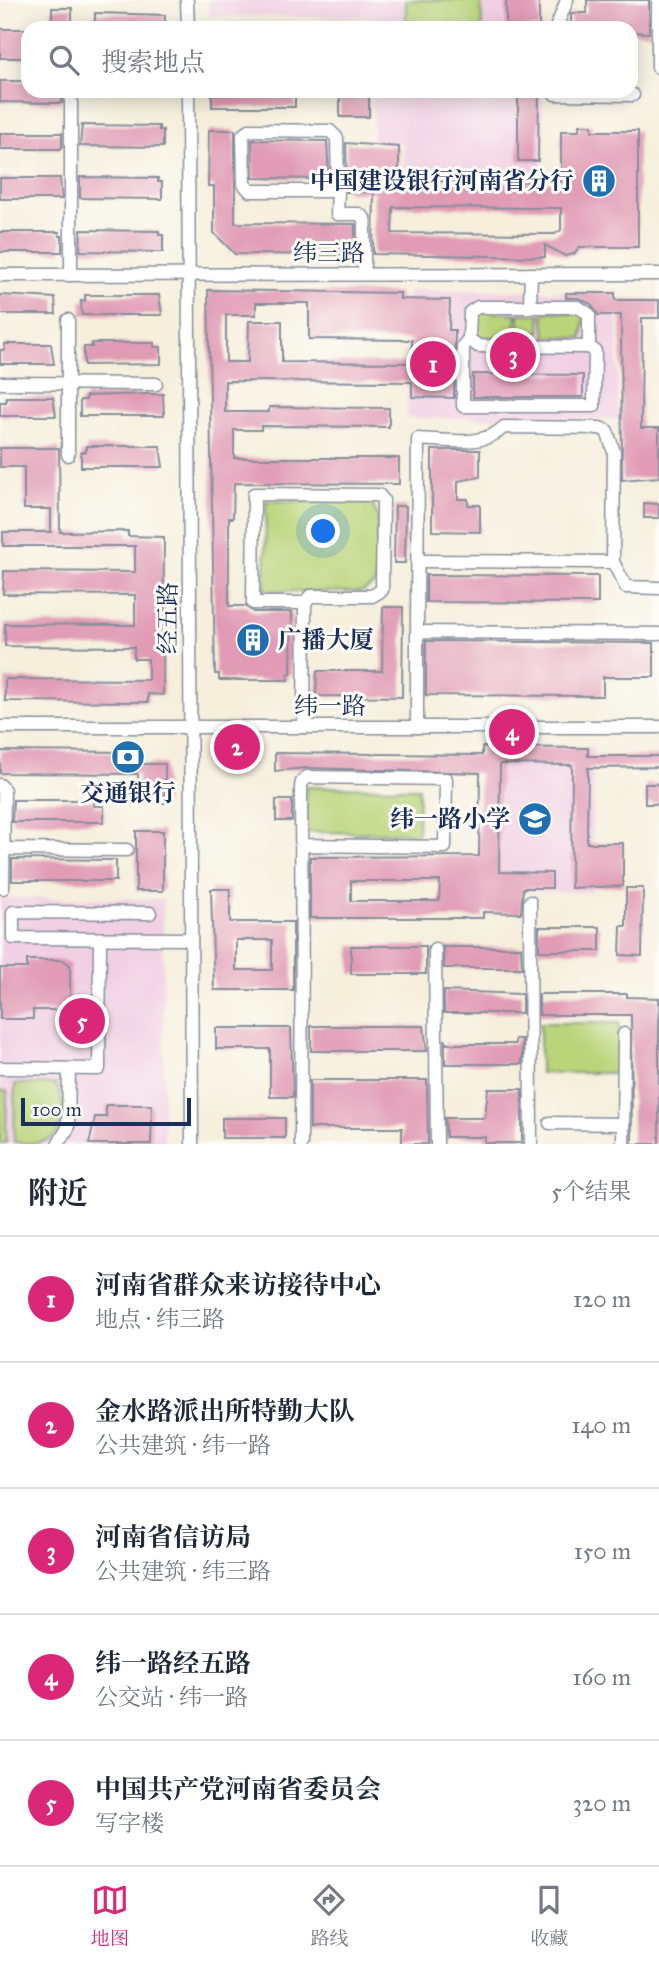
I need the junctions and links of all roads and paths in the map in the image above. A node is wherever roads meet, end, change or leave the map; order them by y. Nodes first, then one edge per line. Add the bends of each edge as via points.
1 (187, 0) edge
2 (568, 0) edge
3 (658, 0) edge
4 (188, 21) edge
5 (559, 21) edge
6 (658, 67) edge
7 (71, 98) edge
8 (188, 98) edge
9 (338, 191) junction
10 (188, 274) junction
11 (365, 274) junction
12 (530, 274) junction
13 (659, 274) edge
14 (0, 275) edge
15 (71, 275) junction
16 (530, 307) junction
17 (68, 320) dead end
18 (469, 339) junction
19 (589, 347) junction
20 (0, 383) edge
21 (68, 383) junction
22 (156, 384) dead end
23 (68, 455) dead end
24 (418, 561) junction
25 (613, 562) junction
26 (659, 588) edge
27 (305, 603) junction
28 (417, 632) junction
29 (659, 634) edge
30 (0, 727) edge
31 (190, 727) junction
32 (304, 727) junction
33 (417, 727) junction
34 (659, 727) edge
35 (1, 788) edge
36 (302, 845) junction
37 (2, 849) edge
38 (127, 850) dead end
39 (3, 888) dead end
40 (530, 902) dead end
41 (150, 913) dead end
42 (100, 939) junction
43 (191, 939) junction
44 (435, 949) dead end
45 (624, 1034) dead end
46 (0, 1068) edge
47 (69, 1069) junction
48 (550, 1123) dead end
49 (623, 1124) junction
50 (58, 1144) edge
51 (192, 1144) edge
52 (301, 1144) edge
53 (437, 1144) edge
54 (531, 1144) edge
55 (623, 1144) edge

1 - 4 street
2 - 5 street
3 - 6 street
7 - 15 street
8 - 10 street, 经五路
9 - 9 street via 250,191 244,184 243,135 249,130 330,131 337,138
9 - 11 street via 338,214 364,218
10 - 11 street, 纬三路
10 - 15 street, 纬三路
10 - 31 street, 经五路
11 - 12 street, 纬三路
12 - 13 street, 纬三路
12 - 16 street
14 - 15 street, 纬三路
16 - 18 street via 478,307 470,312
16 - 19 street via 578,307 589,314
17 - 21 street
18 - 19 street via 478,346
18 - 19 street via 463,346 463,406 594,406 595,351
20 - 21 street
21 - 22 street
21 - 23 street
24 - 25 street
24 - 25 street via 418,439 482,440 493,438 504,427 517,427 607,431 614,452
24 - 28 street
25 - 26 street via 626,587
27 - 27 street via 253,603 254,494 379,495 383,500 382,590 372,596 310,596
27 - 32 street
28 - 29 street
28 - 33 street
30 - 31 street, 纬一路
31 - 32 street, 纬一路
31 - 43 street, 经五路
32 - 33 street, 纬一路
33 - 34 street, 纬一路
35 - 37 street
36 - 36 street via 302,787 307,777 446,779 445,847
36 - 52 street
37 - 38 street
37 - 39 street
40 - 54 street
41 - 42 street via 13,912 13,938
42 - 43 street
42 - 47 street via 99,1069
43 - 51 street, 经五路
44 - 53 street
45 - 49 street
46 - 47 street
47 - 50 street via 68,1128
48 - 49 street
49 - 55 street

